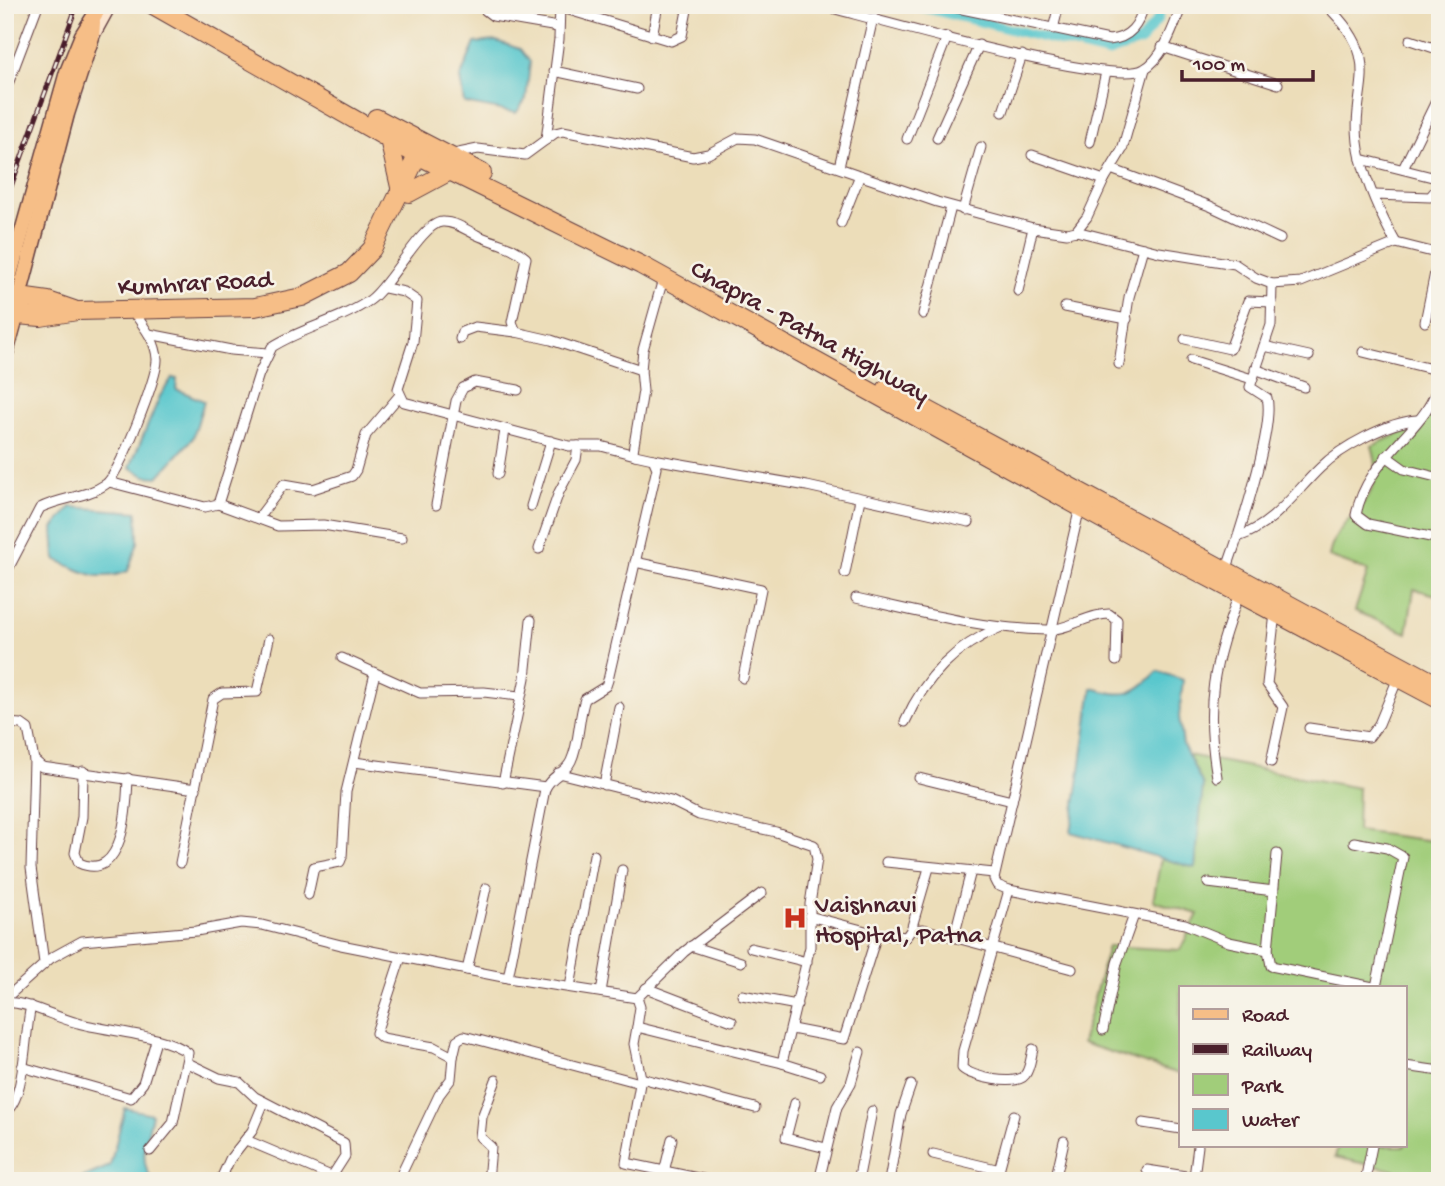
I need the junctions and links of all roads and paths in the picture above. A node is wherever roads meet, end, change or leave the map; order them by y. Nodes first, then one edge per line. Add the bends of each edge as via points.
1 (38, 5) edge
2 (92, 5) edge
3 (101, 5) edge
4 (110, 5) edge
5 (485, 5) edge
6 (658, 5) edge
7 (688, 5) edge
8 (820, 5) edge
9 (943, 5) edge
10 (1059, 5) edge
11 (1144, 5) edge
12 (1182, 5) edge
13 (1325, 5) edge
14 (160, 6) edge
15 (559, 6) edge
16 (873, 18) junction
17 (558, 27) junction
18 (1053, 29) junction
19 (87, 36) junction
20 (652, 36) junction
21 (947, 37) junction
22 (1410, 40) dead end
23 (979, 45) junction
24 (1162, 47) junction
25 (1440, 50) edge
26 (1022, 54) junction
27 (1145, 69) junction
28 (554, 71) junction
29 (1107, 72) junction
30 (1278, 84) dead end
31 (637, 89) dead end
32 (5, 92) edge
33 (1440, 93) edge
34 (1003, 112) dead end
35 (937, 138) dead end
36 (389, 139) junction
37 (907, 139) dead end
38 (546, 140) junction
39 (1090, 142) dead end
40 (981, 147) dead end
41 (433, 155) junction
42 (1032, 155) dead end
43 (1361, 159) junction
44 (838, 167) junction
45 (1111, 169) junction
46 (1403, 169) junction
47 (860, 175) junction
48 (1440, 179) edge
49 (1104, 180) junction
50 (1440, 185) edge
51 (402, 194) junction
52 (1375, 195) junction
53 (1437, 196) edge
54 (951, 207) junction
55 (963, 210) junction
56 (841, 223) dead end
57 (1033, 228) junction
58 (1076, 231) junction
59 (1280, 239) dead end
60 (1396, 243) junction
61 (1143, 248) junction
62 (1439, 253) edge
63 (663, 279) junction
64 (1272, 284) junction
65 (386, 288) junction
66 (1018, 291) dead end
67 (10, 295) edge
68 (1272, 302) junction
69 (1065, 307) dead end
70 (77, 311) junction
71 (133, 311) junction
72 (923, 314) dead end
73 (10, 315) edge
74 (1127, 319) junction
75 (1425, 322) dead end
76 (516, 332) junction
77 (149, 334) junction
78 (460, 339) dead end
79 (1185, 339) dead end
80 (1264, 346) junction
81 (5, 351) edge
82 (1363, 352) dead end
83 (268, 353) junction
84 (1309, 356) dead end
85 (1191, 360) dead end
86 (1119, 364) dead end
87 (642, 370) junction
88 (1440, 371) edge
89 (1254, 374) junction
90 (1440, 378) edge
91 (1304, 387) dead end
92 (518, 390) dead end
93 (399, 396) junction
94 (453, 416) junction
95 (1417, 421) junction
96 (505, 430) junction
97 (551, 441) junction
98 (578, 446) junction
99 (635, 455) junction
100 (1386, 456) junction
101 (653, 459) junction
102 (498, 474) dead end
103 (1440, 478) edge
104 (109, 482) junction
105 (860, 499) junction
106 (218, 504) junction
107 (436, 505) dead end
108 (531, 506) dead end
109 (1080, 507) junction
110 (259, 517) junction
111 (969, 522) dead end
112 (1238, 537) junction
113 (402, 538) dead end
114 (1440, 538) edge
115 (540, 549) dead end
116 (635, 562) junction
117 (1226, 572) junction
118 (845, 573) dead end
119 (5, 575) edge
120 (1239, 594) junction
121 (856, 598) dead end
122 (1275, 613) junction
123 (531, 620) dead end
124 (1003, 627) junction
125 (1051, 630) junction
126 (269, 639) dead end
127 (342, 659) dead end
128 (1116, 661) dead end
129 (375, 673) junction
130 (743, 678) dead end
131 (1398, 678) junction
132 (1440, 686) edge
133 (519, 696) junction
134 (1440, 700) edge
135 (619, 707) dead end
136 (905, 722) dead end
137 (5, 723) edge
138 (1309, 728) dead end
139 (34, 760) junction
140 (354, 762) junction
141 (1271, 762) dead end
142 (83, 771) junction
143 (558, 773) junction
144 (1217, 777) dead end
145 (128, 778) junction
146 (919, 778) dead end
147 (503, 783) junction
148 (604, 785) junction
149 (546, 787) junction
150 (196, 789) junction
151 (1012, 801) junction
152 (1354, 842) dead end
153 (1277, 854) dead end
154 (594, 855) dead end
155 (886, 862) dead end
156 (180, 863) dead end
157 (929, 868) junction
158 (622, 870) dead end
159 (971, 871) junction
160 (994, 873) junction
161 (1208, 883) dead end
162 (486, 888) dead end
163 (1009, 890) junction
164 (1274, 891) junction
165 (762, 892) dead end
166 (308, 895) dead end
167 (1134, 915) junction
168 (809, 916) junction
169 (911, 930) junction
170 (877, 934) junction
171 (954, 937) junction
172 (691, 946) junction
173 (751, 948) dead end
174 (993, 948) junction
175 (1268, 950) junction
176 (401, 957) junction
177 (741, 962) dead end
178 (807, 962) junction
179 (44, 963) junction
180 (1072, 969) dead end
181 (467, 970) junction
182 (508, 978) junction
183 (1367, 986) edge
184 (1377, 986) edge
185 (570, 987) junction
186 (646, 988) junction
187 (601, 992) junction
188 (742, 995) dead end
189 (637, 998) junction
190 (5, 1001) edge
191 (797, 1005) junction
192 (31, 1006) junction
193 (732, 1021) dead end
194 (637, 1027) junction
195 (792, 1029) junction
196 (1103, 1030) dead end
197 (156, 1041) junction
198 (1033, 1049) dead end
199 (860, 1052) dead end
200 (453, 1056) junction
201 (188, 1063) junction
202 (782, 1063) junction
203 (1406, 1066) edge
204 (22, 1068) junction
205 (1440, 1071) edge
206 (820, 1075) dead end
207 (496, 1080) dead end
208 (640, 1081) junction
209 (911, 1085) dead end
210 (264, 1102) junction
211 (794, 1103) dead end
212 (755, 1108) dead end
213 (5, 1111) edge
214 (872, 1111) dead end
215 (1014, 1115) dead end
216 (1143, 1123) dead end
217 (1179, 1129) edge
218 (672, 1139) dead end
219 (246, 1140) junction
220 (1064, 1141) dead end
221 (826, 1148) junction
222 (1198, 1148) edge
223 (1372, 1148) edge
224 (150, 1151) dead end
225 (933, 1154) dead end
226 (1000, 1170) junction
227 (1147, 1170) dead end
228 (664, 1172) junction
229 (1194, 1177) junction
230 (330, 1178) edge
231 (220, 1181) edge
232 (398, 1181) edge
233 (488, 1181) edge
234 (712, 1181) edge
235 (819, 1181) edge
236 (858, 1181) edge
237 (889, 1181) edge
238 (996, 1181) edge
239 (1055, 1181) edge
240 (1217, 1181) edge
241 (1364, 1181) edge

1 - 32 street
2 - 19 street
3 - 19 main road
4 - 19 street
5 - 17 street via 493,16
6 - 20 street
7 - 20 street via 682,36 671,41
8 - 16 street
9 - 18 street
10 - 18 street
11 - 18 street via 1134,28 1119,39
12 - 24 street
13 - 43 street via 1353,35 1363,54
14 - 36 highway, Chapra - Patna Highway
14 - 41 highway, Chapra - Patna Highway
15 - 17 street
15 - 20 street
16 - 21 street
16 - 44 street
17 - 28 street
19 - 67 main road
21 - 23 street
21 - 37 street
22 - 25 street
23 - 26 street
23 - 35 street
24 - 27 street
24 - 30 street
26 - 29 street
26 - 34 street
27 - 29 street
27 - 45 street via 1128,136
28 - 31 street
28 - 38 street
29 - 39 street
33 - 46 street
36 - 41 highway, Chapra - Patna Highway
36 - 51 highway
38 - 41 street via 525,155 478,149
38 - 44 street via 555,133 571,131 693,157 746,137
40 - 55 street
41 - 51 highway
41 - 51 highway, Kumhrar Road
41 - 63 highway, Chapra - Patna Highway
41 - 117 highway, Chapra - Patna Highway via 650,259
42 - 49 street
43 - 46 street
43 - 52 street
44 - 47 street
45 - 49 street
45 - 59 street via 1210,206
46 - 48 street
47 - 54 street
47 - 56 street
49 - 58 street
50 - 53 street
51 - 71 highway, Kumhrar Road via 359,265 302,297 255,307
52 - 53 street
52 - 60 street
54 - 55 street
54 - 72 street
55 - 57 street
57 - 58 street
57 - 66 street
58 - 61 street
60 - 62 street
60 - 64 street via 1301,282
61 - 64 street via 1235,264
61 - 74 street
62 - 75 street
63 - 87 street via 643,350
63 - 109 highway, Chapra - Patna Highway
64 - 68 street
65 - 76 street via 423,234 436,223 450,222 511,247 526,258 512,322
65 - 83 street via 355,310 279,342
65 - 93 street via 417,301 413,342
67 - 70 highway, Kumhrar Road
67 - 73 highway
68 - 79 street via 1248,301 1230,349
68 - 80 street
69 - 74 street
70 - 71 highway, Kumhrar Road
70 - 73 highway, Kumhrar Road via 41,317
71 - 77 street
73 - 81 highway
74 - 86 street
76 - 78 street via 470,327
76 - 87 street
77 - 83 street
77 - 104 street via 157,368
80 - 84 street
80 - 89 street
82 - 88 street
83 - 106 street
85 - 89 street
87 - 99 street
89 - 91 street
89 - 112 street via 1252,390 1267,398 1268,412
90 - 95 street via 1436,393
92 - 94 street via 481,382 468,384 459,394
93 - 94 street via 404,402
93 - 110 street via 366,435 352,476 313,489 284,484
94 - 96 street
94 - 107 street
95 - 100 street
95 - 112 street via 1385,428 1328,461 1269,522
96 - 97 street
96 - 102 street
97 - 98 street
97 - 108 street
98 - 99 street via 601,446
98 - 115 street
99 - 101 street
100 - 103 street via 1404,468
100 - 114 street via 1366,483 1357,518
101 - 105 street
101 - 116 street via 657,468
104 - 106 street via 205,507
104 - 119 street via 82,496 40,508
105 - 111 street
105 - 118 street
106 - 110 street
109 - 120 highway, Chapra - Patna Highway
109 - 125 street
110 - 113 street via 287,528 323,525
112 - 117 street
116 - 130 street via 761,589
116 - 143 street via 606,686 585,699 574,756
117 - 132 highway, Chapra - Patna Highway
120 - 122 highway, Chapra - Patna Highway
120 - 144 street via 1216,661 1211,696
121 - 124 street
122 - 131 highway, Chapra - Patna Highway
122 - 141 street via 1267,684 1283,713
123 - 133 street
124 - 125 street
124 - 136 street via 974,638 948,658 926,683
125 - 128 street via 1094,615 1114,615
125 - 151 street
126 - 150 street via 257,692 222,693 213,699
127 - 129 street
129 - 133 street via 420,693
129 - 140 street
131 - 134 highway, Chapra - Patna Highway
131 - 138 street via 1373,734 1363,738
133 - 147 street
135 - 148 street
137 - 139 street via 28,729
139 - 142 street via 42,767
139 - 179 street via 31,868
140 - 147 street
140 - 166 street via 345,800 342,857 340,862 314,867
142 - 145 street
142 - 145 street via 75,853 79,863 91,867 107,864 114,852 125,813
143 - 148 street
143 - 149 street
145 - 150 street
146 - 151 street
147 - 149 street
148 - 168 street via 814,845 817,859
149 - 182 street
150 - 156 street
151 - 160 street
152 - 184 street via 1387,848 1403,857
153 - 164 street
154 - 185 street
155 - 157 street
157 - 159 street
157 - 169 street
158 - 187 street
159 - 160 street
159 - 171 street
160 - 163 street via 997,885
161 - 164 street
162 - 181 street
163 - 167 street
163 - 174 street
164 - 175 street
165 - 172 street
167 - 175 street via 1191,926 1228,942
167 - 196 street via 1116,964
168 - 170 street
168 - 178 street
169 - 170 street via 906,937
169 - 171 street
170 - 195 street via 844,1039
171 - 174 street
172 - 177 street
172 - 186 street
173 - 178 street
174 - 180 street
174 - 198 street via 962,1068 995,1079 1021,1079
175 - 183 street via 1269,962 1275,967
176 - 179 street via 241,923 93,938
176 - 181 street
176 - 200 street via 376,1033
178 - 191 street
179 - 190 street
181 - 182 street
182 - 185 street
185 - 187 street
186 - 189 street
186 - 193 street
187 - 189 street
188 - 191 street
189 - 194 street
190 - 192 street
191 - 195 street
192 - 197 street via 76,1023
192 - 204 street
194 - 202 street
194 - 208 street via 634,1044
195 - 202 street
197 - 201 street via 185,1050
197 - 204 street via 143,1083 131,1098
199 - 221 street via 851,1083 836,1107
200 - 208 street via 457,1041 464,1036
200 - 232 street via 451,1079
201 - 210 street via 239,1082
201 - 224 street via 173,1123
202 - 206 street
203 - 205 street
204 - 213 street via 15,1104
207 - 233 street via 480,1126 480,1137 491,1147
208 - 212 street
208 - 228 street via 626,1163
209 - 237 street
210 - 219 street
210 - 230 street via 344,1143 345,1156
211 - 221 street via 786,1139
214 - 236 street
215 - 226 street
216 - 217 street
218 - 228 street
219 - 230 street
219 - 231 street
220 - 239 street
221 - 235 street
222 - 229 street
223 - 241 street
225 - 226 street
226 - 238 street
227 - 229 street
228 - 234 street
229 - 240 street

